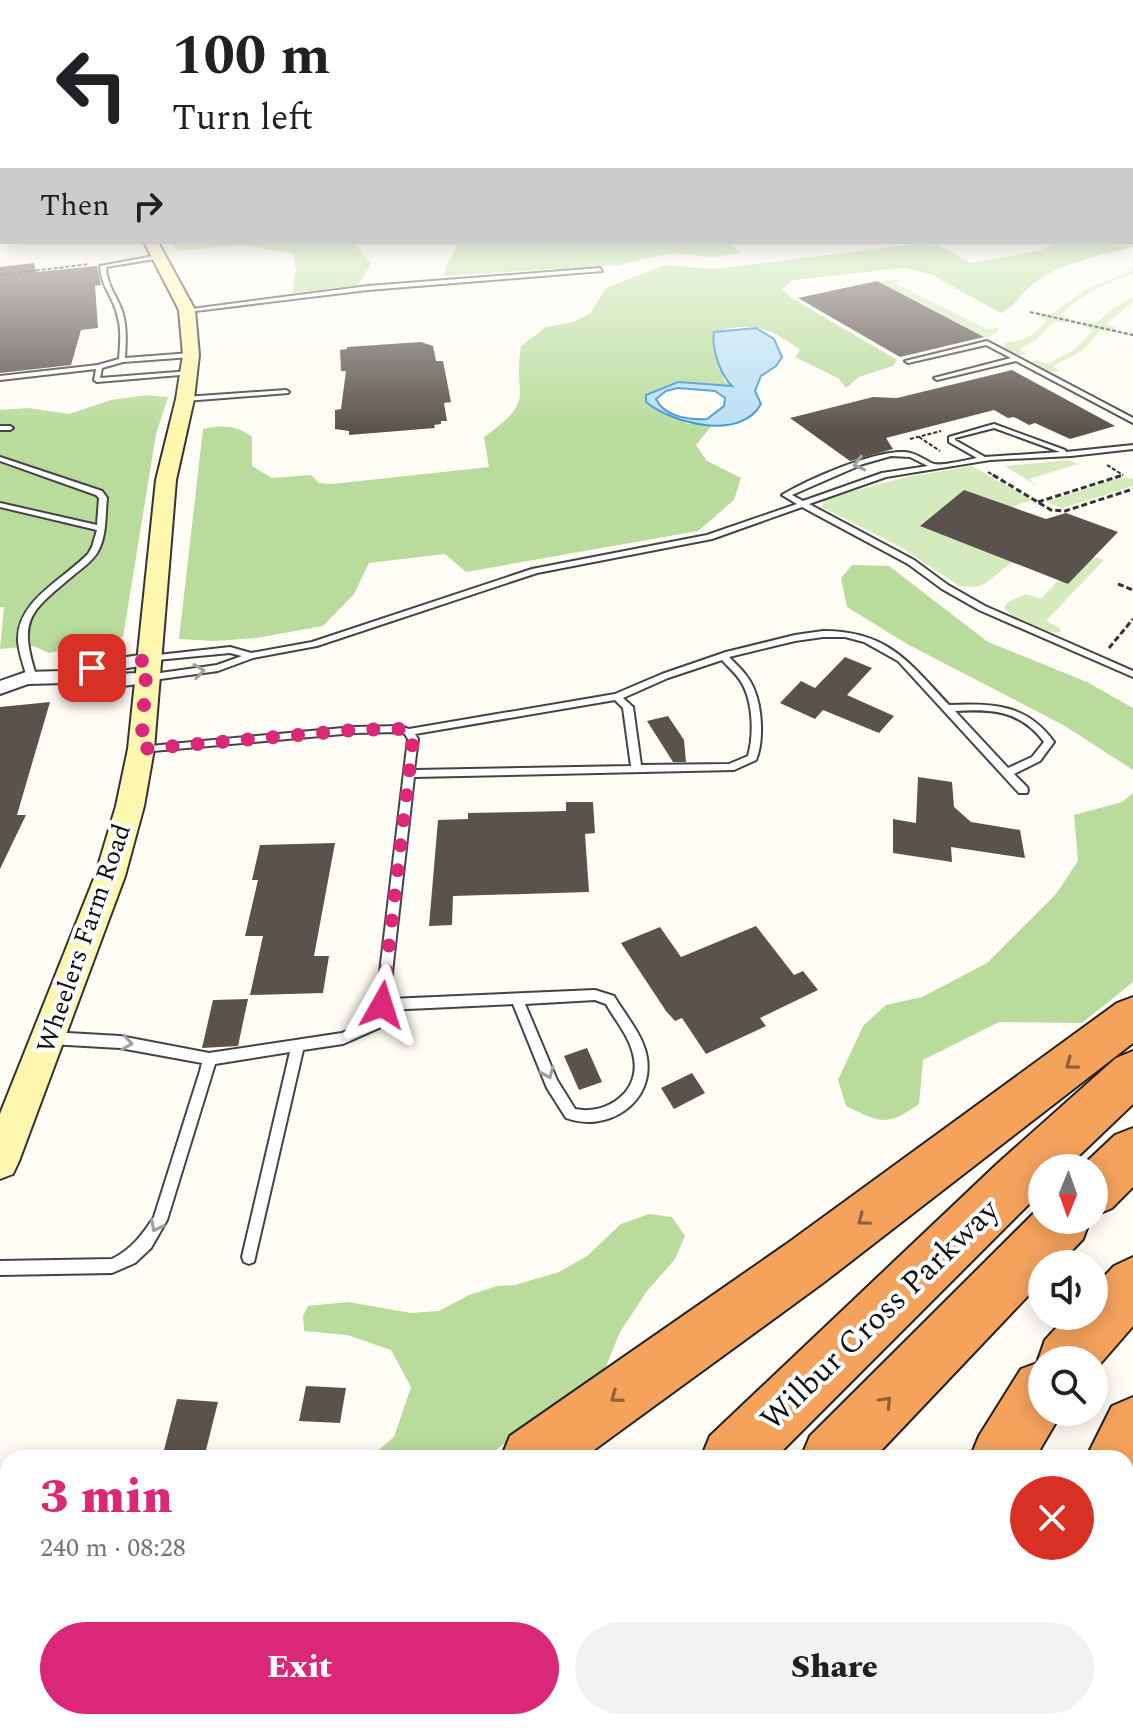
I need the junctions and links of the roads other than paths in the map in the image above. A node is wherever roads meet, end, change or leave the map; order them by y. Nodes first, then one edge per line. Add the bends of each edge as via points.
1 (103, 270) edge
2 (166, 270) edge
3 (600, 270) dead end
4 (187, 310) junction
5 (1017, 359) junction
6 (122, 360) junction
7 (908, 361) dead end
8 (191, 364) junction
9 (99, 367) junction
10 (0, 378) edge
11 (937, 378) dead end
12 (286, 392) dead end
13 (185, 399) junction
14 (1133, 421) edge
15 (0, 428) edge
16 (10, 428) dead end
17 (1133, 447) edge
18 (1071, 454) junction
19 (0, 459) edge
20 (985, 459) junction
21 (933, 466) junction
22 (801, 504) junction
23 (0, 505) edge
24 (100, 528) junction
25 (251, 656) junction
26 (725, 658) junction
27 (146, 669) junction
28 (1133, 674) edge
29 (32, 678) junction
30 (0, 688) edge
31 (617, 697) junction
32 (946, 708) junction
33 (409, 732) junction
34 (141, 749) junction
35 (637, 769) junction
36 (1007, 773) junction
37 (409, 774) junction
38 (1023, 790) dead end
39 (518, 1001) junction
40 (382, 1005) junction
41 (1133, 1017) edge
42 (49, 1038) junction
43 (298, 1044) junction
44 (209, 1059) junction
45 (1133, 1073) edge
46 (1133, 1152) edge
47 (0, 1161) edge
48 (1108, 1176) edge
49 (1050, 1234) edge
50 (249, 1257) dead end
51 (0, 1268) edge
52 (1133, 1285) edge
53 (1078, 1346) edge
54 (1028, 1413) edge
55 (1133, 1427) edge
56 (543, 1450) edge
57 (740, 1450) edge
58 (840, 1450) edge
59 (1006, 1450) edge
60 (1121, 1450) edge

1 - 6 lane via 103,284 118,307 124,330
2 - 4 main road, Wheelers Farm Road
3 - 4 lane via 368,288
4 - 8 main road, Wheelers Farm Road
5 - 7 lane via 987,343
5 - 11 lane
5 - 14 lane
6 - 8 lane
6 - 9 lane
8 - 9 lane via 97,380
8 - 13 main road, Wheelers Farm Road
9 - 10 lane
12 - 13 lane
13 - 27 main road, Wheelers Farm Road via 166,480
15 - 16 lane
17 - 18 lane
18 - 20 lane
18 - 20 lane via 994,426 952,437
19 - 24 lane via 99,493
20 - 21 lane
21 - 22 lane via 885,475
21 -> 22 lane via 904,453 848,466 786,495
22 - 25 lane via 709,537 535,571 347,635
22 - 28 lane via 872,539 982,608
23 - 24 lane
24 - 29 lane via 91,555 26,617 20,633
27 -> 25 lane via 218,668
25 - 27 lane via 230,650
26 - 31 lane via 651,679
26 - 32 lane via 805,636 848,634 901,659
26 - 35 lane via 751,692 757,746 752,758 730,768
27 - 29 street via 96,684 65,677
27 - 34 main road, Wheelers Farm Road
29 - 30 street
31 - 33 lane
31 - 35 lane via 628,707
32 - 36 lane
32 - 36 lane via 1010,711 1038,724 1049,742 1036,759
33 - 34 lane via 354,730
33 - 37 lane
34 - 42 main road, Wheelers Farm Road via 110,876
35 - 37 lane
36 - 38 lane
37 - 40 lane
39 -> 39 lane via 552,1084 571,1114 604,1117 619,1108 640,1077 641,1057 610,1000 595,995
39 - 40 lane
40 - 43 lane via 375,1024 360,1033
41 -> 56 highway via 804,1264
42 -> 44 lane via 120,1042
42 - 47 main road, Wheelers Farm Road
43 - 44 lane
43 - 50 lane
44 -> 51 lane via 160,1220 146,1243 112,1266
45 - 57 highway, Wilbur Cross Parkway
46 - 48 highway
58 -> 49 highway
52 - 53 highway
54 - 59 highway
55 - 60 highway

